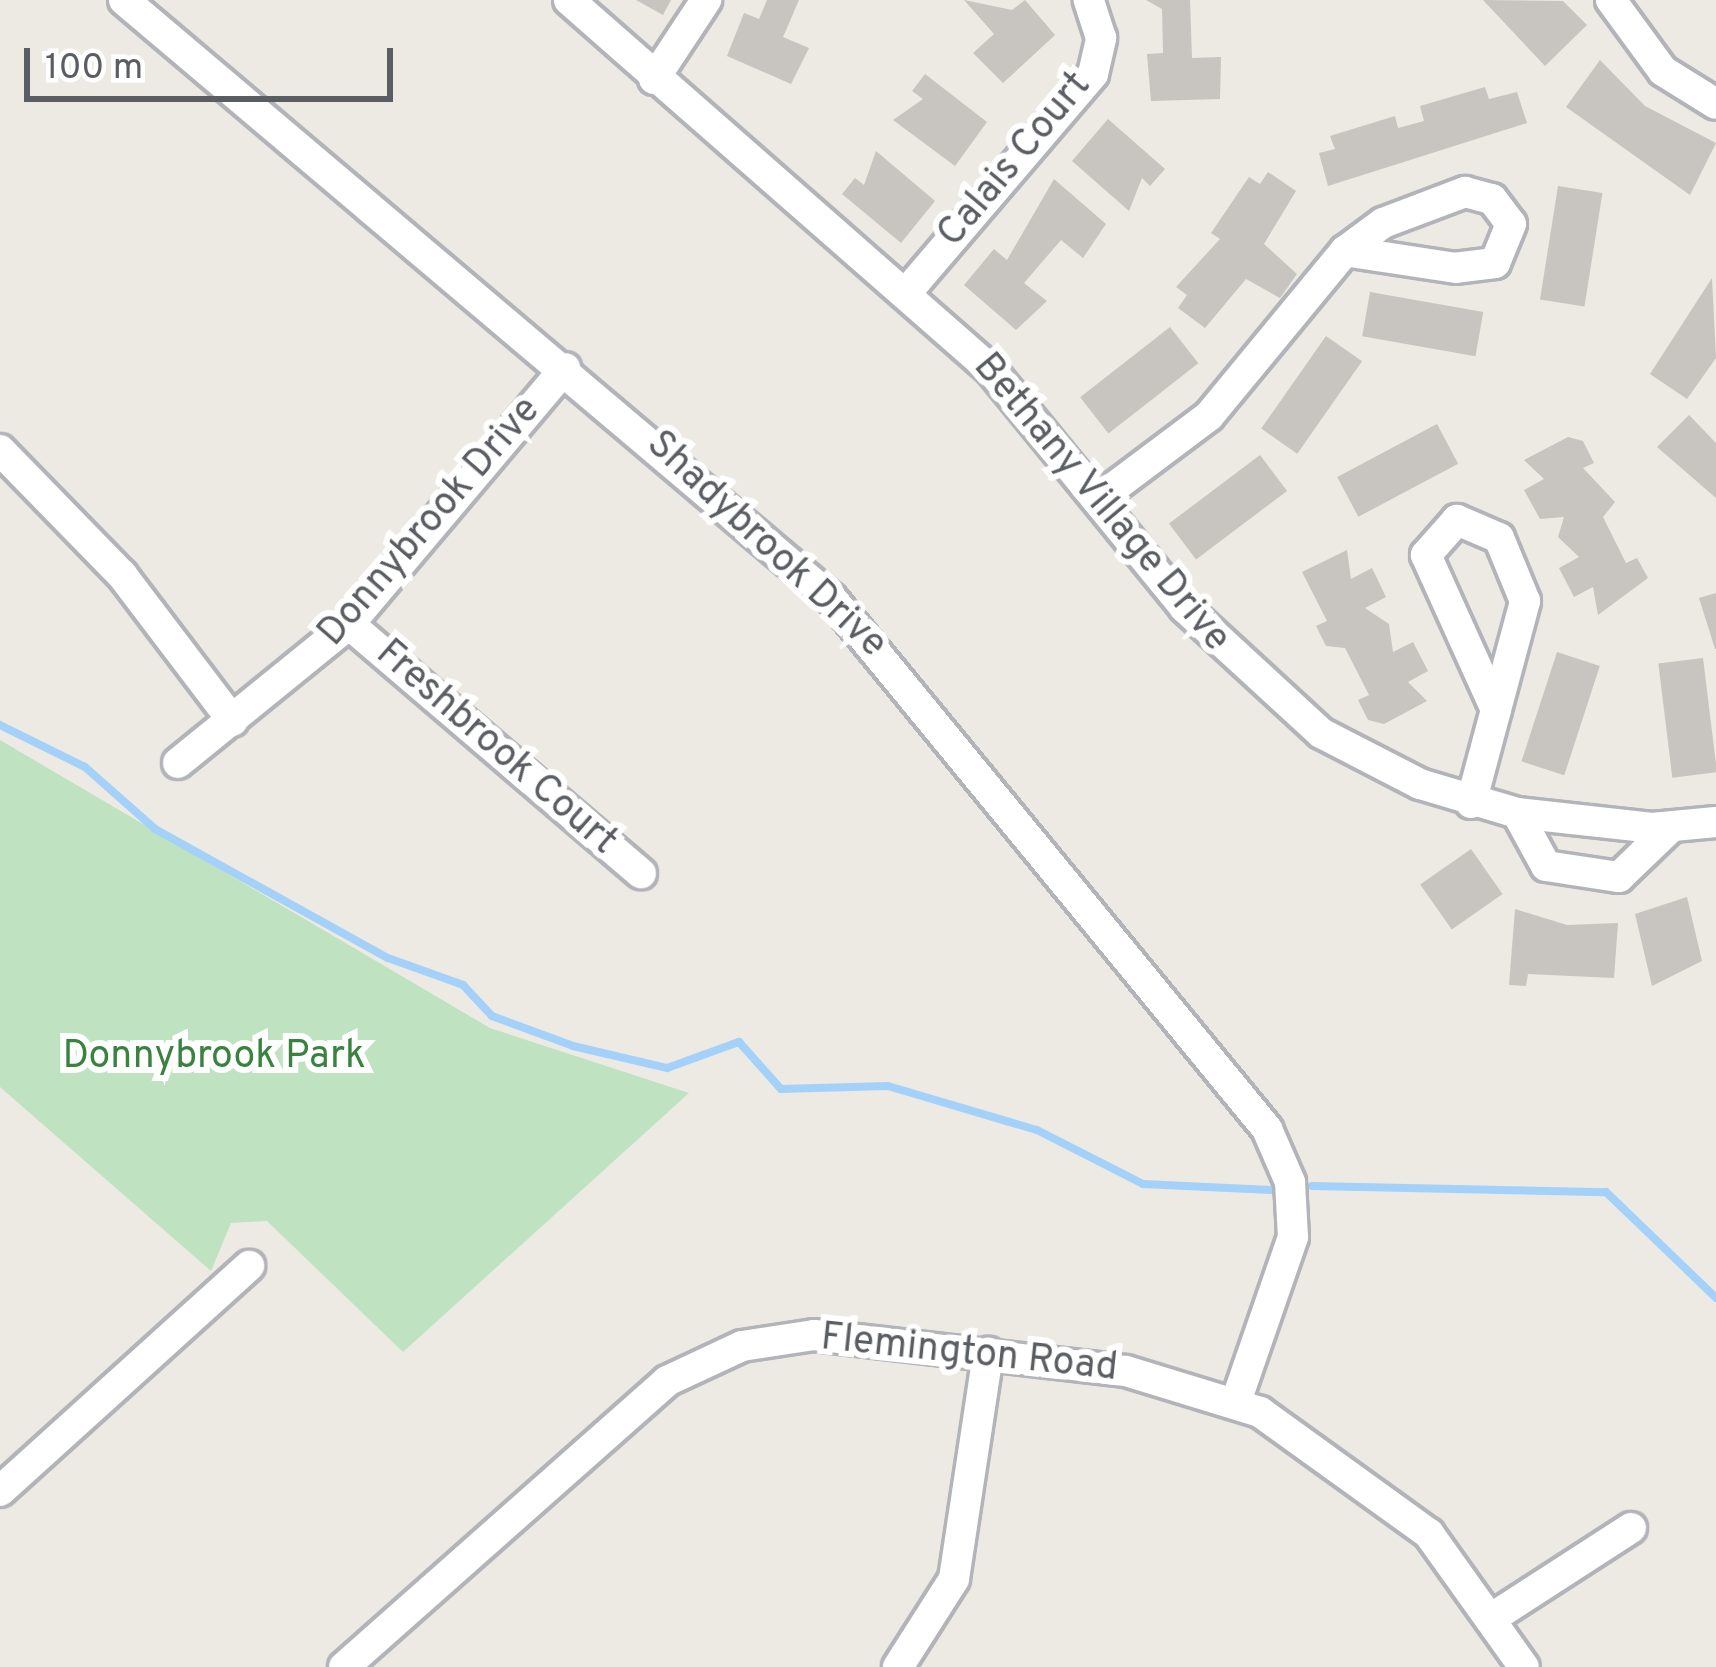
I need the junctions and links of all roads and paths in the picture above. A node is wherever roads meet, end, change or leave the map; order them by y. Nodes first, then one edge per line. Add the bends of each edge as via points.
1 (124, 0) edge
2 (569, 0) edge
3 (706, 0) edge
4 (1611, 0) edge
5 (1093, 9) edge
6 (654, 80) junction
7 (1716, 104) edge
8 (1345, 251) junction
9 (906, 292) junction
10 (566, 368) junction
11 (0, 450) edge
12 (1101, 497) junction
13 (349, 624) junction
14 (1496, 710) junction
15 (232, 721) junction
16 (178, 763) dead end
17 (1472, 803) junction
18 (1517, 813) junction
19 (1716, 822) edge
20 (1671, 827) junction
21 (641, 873) dead end
22 (249, 1266) dead end
23 (988, 1353) junction
24 (1236, 1402) junction
25 (0, 1492) edge
26 (1631, 1528) dead end
27 (1495, 1616) junction
28 (344, 1667) edge
29 (898, 1667) edge
30 (1524, 1667) edge

1 - 10 street, Shadybrook Drive
2 - 6 street, Bethany Village Drive
3 - 6 street
4 - 7 street via 1664,71
5 - 9 street, Calais Court via 1099,56 1082,91
6 - 9 street, Bethany Village Drive
8 - 8 street via 1476,268 1505,253 1510,224 1492,199 1465,192 1383,223
8 - 12 street via 1209,416
9 - 12 street, Bethany Village Drive
10 - 13 street, Donnybrook Drive
10 - 24 street, Shadybrook Drive via 889,659 1267,1129 1291,1182 1293,1237
11 - 15 street via 122,575
12 - 17 street, Bethany Village Drive via 1184,607 1275,699 1366,760
13 - 15 street, Donnybrook Drive
13 - 21 street, Freshbrook Court
14 - 14 street via 1525,601 1499,538 1457,520 1426,555
14 - 17 street
15 - 16 street, Donnybrook Drive
17 - 18 street, Bethany Village Drive
18 - 20 street, Bethany Village Drive
18 - 20 street via 1546,866 1619,877
19 - 20 street, Bethany Village Drive
22 - 25 street
23 - 24 street, Flemington Road via 1126,1371
23 - 28 street, Flemington Road via 814,1336 704,1362 634,1406
23 - 29 street via 954,1580
24 - 27 street, Flemington Road via 1394,1500
26 - 27 street
27 - 30 street, Flemington Road

